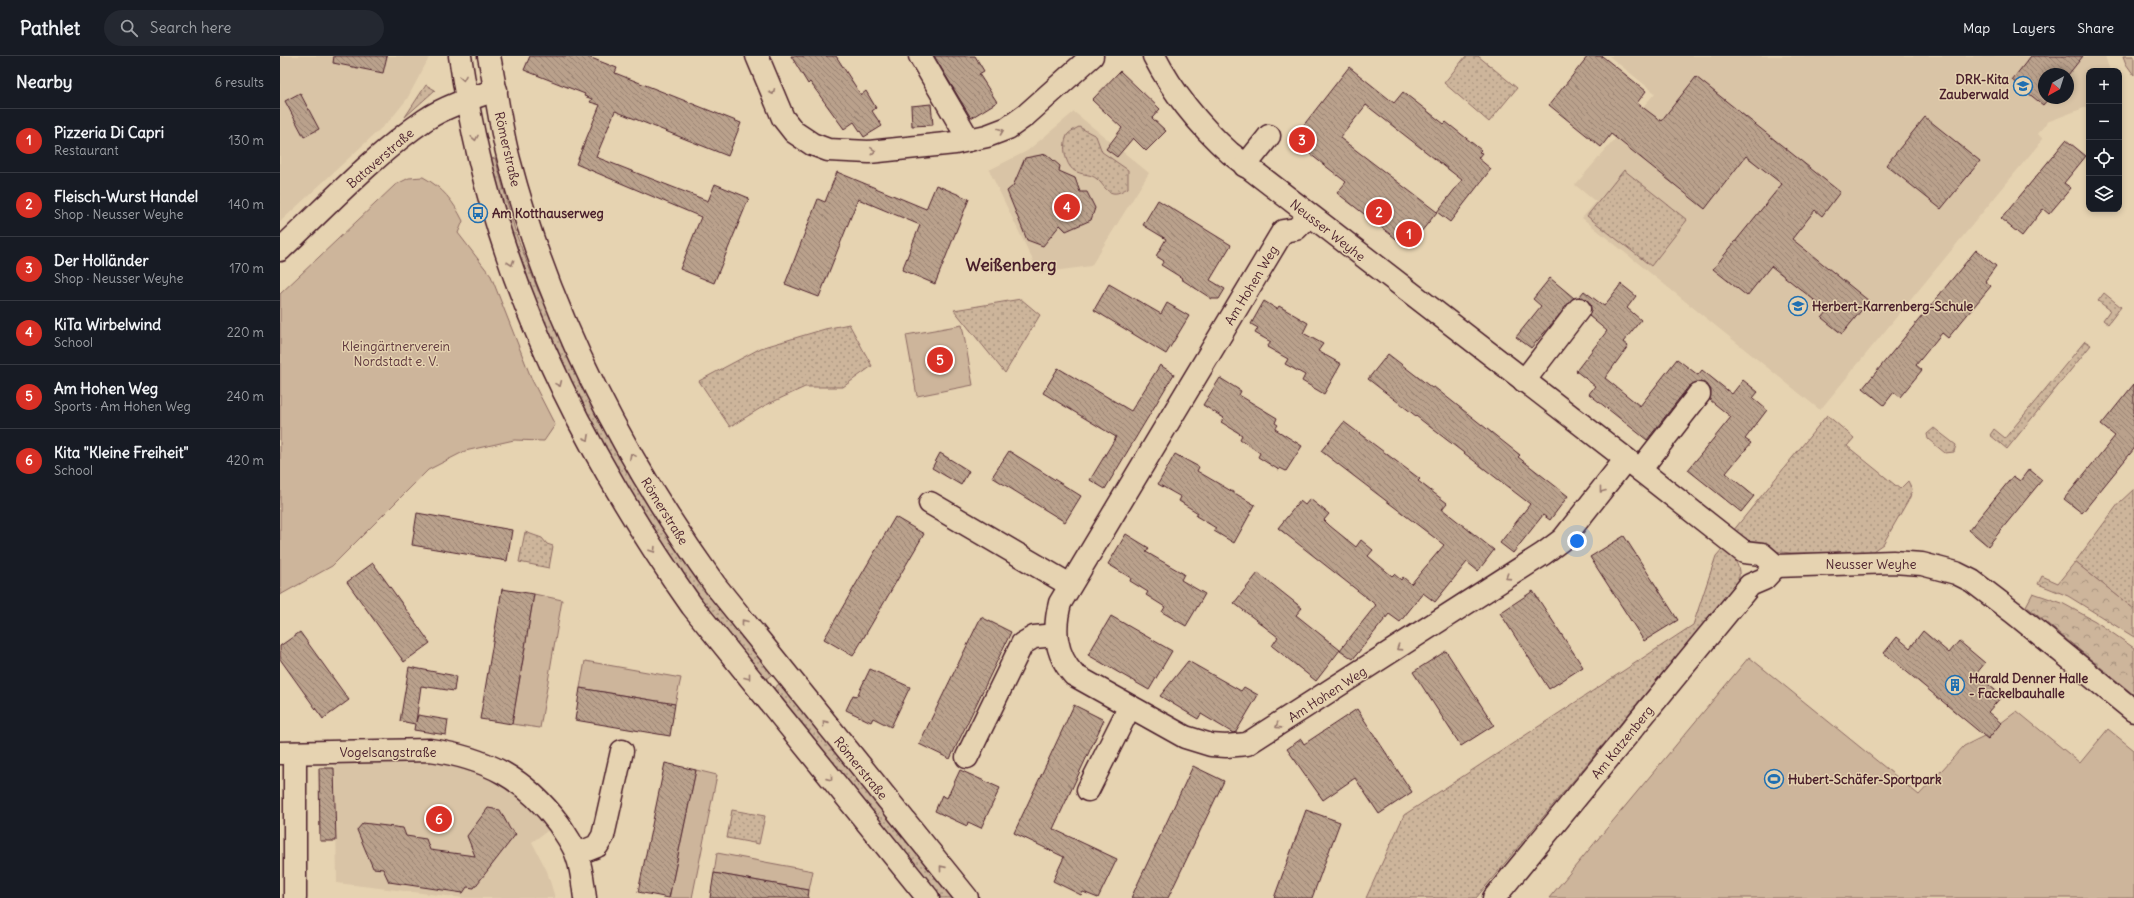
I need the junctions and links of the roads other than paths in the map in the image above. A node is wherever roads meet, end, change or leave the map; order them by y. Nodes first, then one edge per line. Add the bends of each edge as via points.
1 (460, 56) edge
2 (489, 56) edge
3 (757, 56) edge
4 (920, 56) edge
5 (1092, 56) edge
6 (1154, 56) edge
7 (496, 90) junction
8 (467, 100) junction
9 (1269, 136) dead end
10 (969, 140) junction
11 (1245, 166) junction
12 (1287, 199) junction
13 (1309, 216) junction
14 (1283, 231) junction
15 (280, 250) edge
16 (1579, 309) dead end
17 (1524, 381) junction
18 (1699, 394) dead end
19 (1633, 464) junction
20 (930, 503) dead end
21 (1744, 552) junction
22 (1776, 566) junction
23 (1070, 585) junction
24 (1750, 585) junction
25 (1056, 635) junction
26 (1129, 708) junction
27 (2134, 711) edge
28 (622, 751) dead end
29 (288, 753) edge
30 (967, 756) dead end
31 (1088, 790) dead end
32 (577, 854) junction
33 (295, 898) edge
34 (585, 898) edge
35 (928, 898) edge
36 (967, 898) edge
37 (1494, 898) edge

1 -> 8 street
2 - 7 street, Römerstraße
3 -> 10 street via 783,118 794,132 812,144 828,150 869,152
4 - 10 street
10 -> 5 street via 1008,128
6 - 11 street, Neusser Weyhe via 1175,92 1198,122 1212,138
7 - 8 street, Bataverstraße
36 -> 7 street, Römerstraße via 715,586 645,480 581,358 547,275 509,162
8 - 15 street, Bataverstraße via 438,113 409,132
8 -> 35 street via 492,206 524,300 569,404 616,491 692,606
9 - 11 street
11 - 12 street, Neusser Weyhe
12 - 13 street, Neusser Weyhe
12 - 14 street, Am Hohen Weg via 1279,218
13 - 14 street, Am Hohen Weg via 1296,229
13 - 17 street, Neusser Weyhe
14 - 23 street, Am Hohen Weg
16 - 17 street
17 - 19 street, Neusser Weyhe
18 - 19 street
19 - 21 street, Neusser Weyhe
19 -> 26 street, Am Hohen Weg via 1563,539 1543,554 1247,744 1226,746 1200,743 1185,738
20 - 23 street
21 - 22 street, Neusser Weyhe via 1762,554
21 - 24 street via 1744,570
22 - 24 street, Am Katzenberg via 1764,579
22 - 27 street, Neusser Weyhe via 1894,562 1922,564 1956,573 1972,581 2014,613
23 - 25 street, Am Hohen Weg via 1060,603
24 - 37 street, Am Katzenberg
25 - 26 street, Am Hohen Weg via 1061,656 1074,675
25 - 30 street via 1034,637 1022,644
26 - 31 street
28 - 32 street via 602,836 597,846
29 - 32 street, Vogelsangstraße via 430,750 454,753 485,763 510,776 534,795 554,818
29 - 33 street
32 - 34 street, Vogelsangstraße

